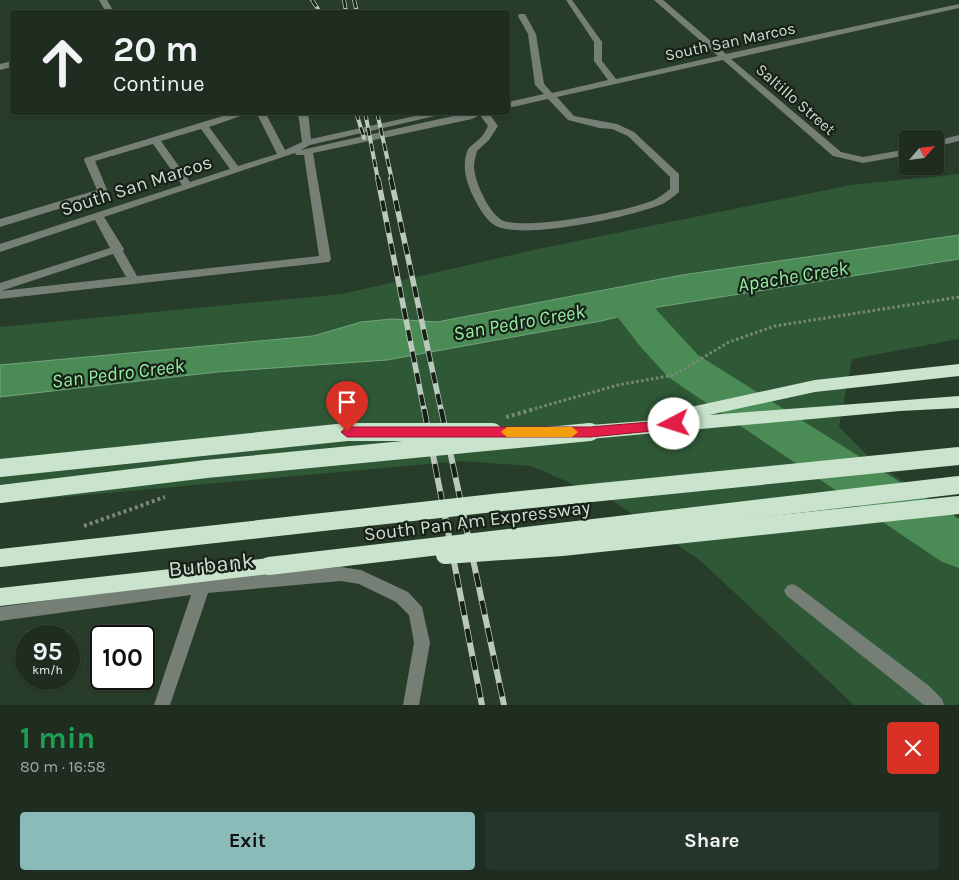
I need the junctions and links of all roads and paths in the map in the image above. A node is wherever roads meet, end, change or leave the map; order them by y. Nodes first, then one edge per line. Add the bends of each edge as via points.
1 (116, 0) edge
2 (658, 0) edge
3 (104, 1) edge
4 (569, 1) dead end
5 (959, 6) edge
6 (522, 16) dead end
7 (727, 58) junction
8 (614, 82) junction
9 (551, 96) junction
10 (510, 105) edge
11 (238, 115) edge
12 (262, 115) edge
13 (303, 115) edge
14 (436, 115) edge
15 (474, 115) edge
16 (485, 115) edge
17 (203, 125) junction
18 (959, 138) edge
19 (154, 139) junction
20 (944, 142) edge
21 (308, 148) junction
22 (899, 154) edge
23 (283, 155) junction
24 (236, 171) junction
25 (188, 186) junction
26 (98, 216) junction
27 (0, 223) edge
28 (0, 248) edge
29 (118, 249) junction
30 (133, 280) junction
31 (0, 287) edge
32 (0, 295) edge
33 (959, 297) edge
34 (959, 370) edge
35 (674, 375) dead end
36 (959, 393) edge
37 (959, 402) edge
38 (900, 405) junction
39 (617, 430) junction
40 (590, 432) junction
41 (959, 456) edge
42 (0, 468) edge
43 (959, 485) edge
44 (0, 494) edge
45 (959, 505) edge
46 (0, 558) edge
47 (269, 566) junction
48 (202, 586) junction
49 (792, 591) dead end
50 (0, 597) edge
51 (0, 614) edge
52 (162, 705) edge
53 (411, 705) edge
54 (936, 705) edge

1 - 3 street
2 - 7 street, Saltillo Street
4 - 8 street via 598,42 598,61
5 - 7 street, South San Marcos
6 - 9 street via 532,34 540,85
7 - 8 street, South San Marcos
7 - 22 street, Saltillo Street via 837,154 848,160 868,161
8 - 9 street, South San Marcos
9 - 10 street, South San Marcos
9 - 16 street via 571,118 614,126 631,134 675,176 675,190 658,203 627,213 554,223 500,224 486,214 469,168 472,150 486,138 493,126
11 - 17 street
12 - 23 street
13 - 21 street
14 - 21 street, South San Marcos
15 - 21 street, South San Marcos via 409,131
17 - 19 street
17 - 24 street
18 - 20 street
19 - 25 street
19 - 27 street via 89,160 103,192
21 - 23 street, South San Marcos
21 - 30 street via 325,259
23 - 24 street, South San Marcos
24 - 25 street, South San Marcos
25 - 26 street, South San Marcos
26 - 28 street, South San Marcos
26 - 29 street
29 - 30 street
29 - 31 street
30 - 32 street
33 - 35 path via 775,326 729,342
34 - 39 highway via 814,386
36 - 38 highway
37 - 38 highway
38 - 39 highway
39 - 40 highway
40 - 42 highway, bridge via 347,432
40 - 44 highway, bridge via 206,469
41 - 46 highway, South Pan Am Expressway, bridge via 482,504
43 - 47 highway, South Pan Am Expressway, bridge
45 - 47 highway, bridge via 562,547
47 - 50 highway, South Pan Am Expressway
48 - 51 street, Burbank
48 - 52 street
48 - 53 street, Burbank via 341,574 361,577 402,597 416,612 422,643
49 - 54 street

